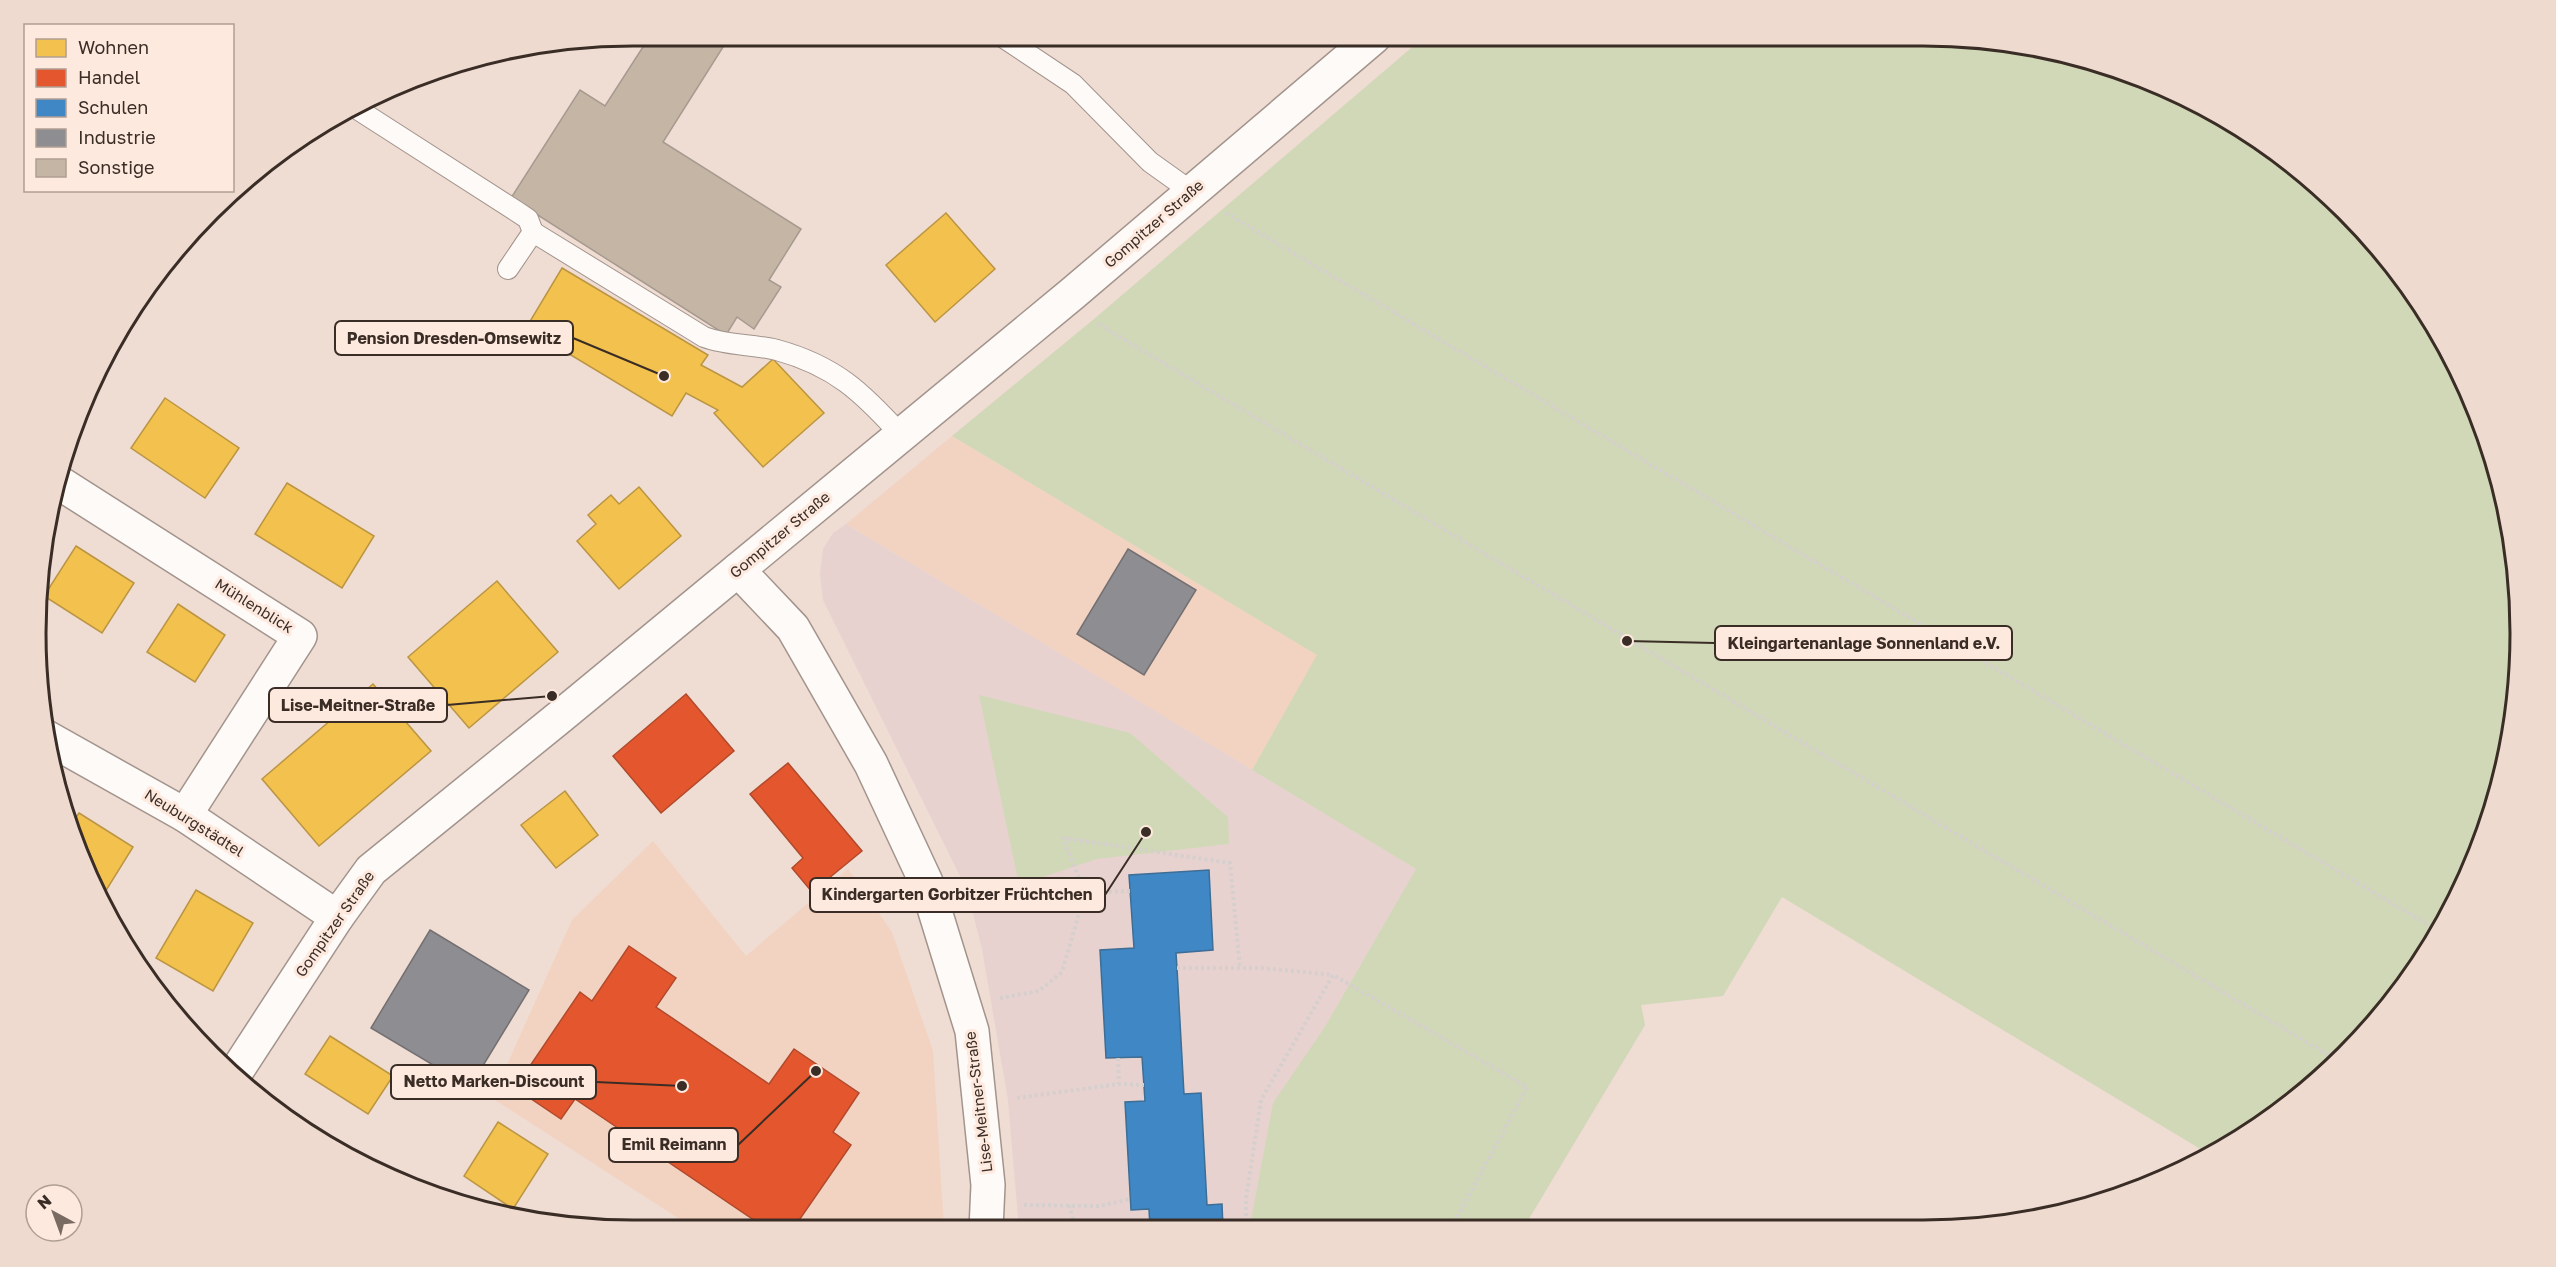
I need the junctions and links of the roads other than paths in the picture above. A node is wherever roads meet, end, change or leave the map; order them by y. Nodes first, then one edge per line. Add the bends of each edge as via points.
1 (1016, 46) edge
2 (1363, 46) edge
3 (363, 113) edge
4 (1192, 192) junction
5 (534, 232) junction
6 (508, 269) dead end
7 (901, 435) junction
8 (66, 487) edge
9 (738, 570) junction
10 (57, 742) edge
11 (185, 814) junction
12 (337, 916) junction
13 (239, 1068) edge
14 (986, 1220) edge

1 - 4 lane via 1073,84 1150,162
2 - 4 street, Gompitzer Straße
3 - 5 lane via 522,215
4 - 7 street, Gompitzer Straße
5 - 6 lane
5 - 7 lane via 704,337 776,350 838,377 856,388
7 - 9 street, Gompitzer Straße
8 - 11 street, Mühlenblick via 300,636
9 - 12 street, Gompitzer Straße via 371,870
9 - 14 street, Lise-Meitner-Straße via 793,628 871,764 926,882 972,1031 988,1185
10 - 11 street, Neuburgstädtel
11 - 12 street, Neuburgstädtel
12 - 13 street, Gompitzer Straße

